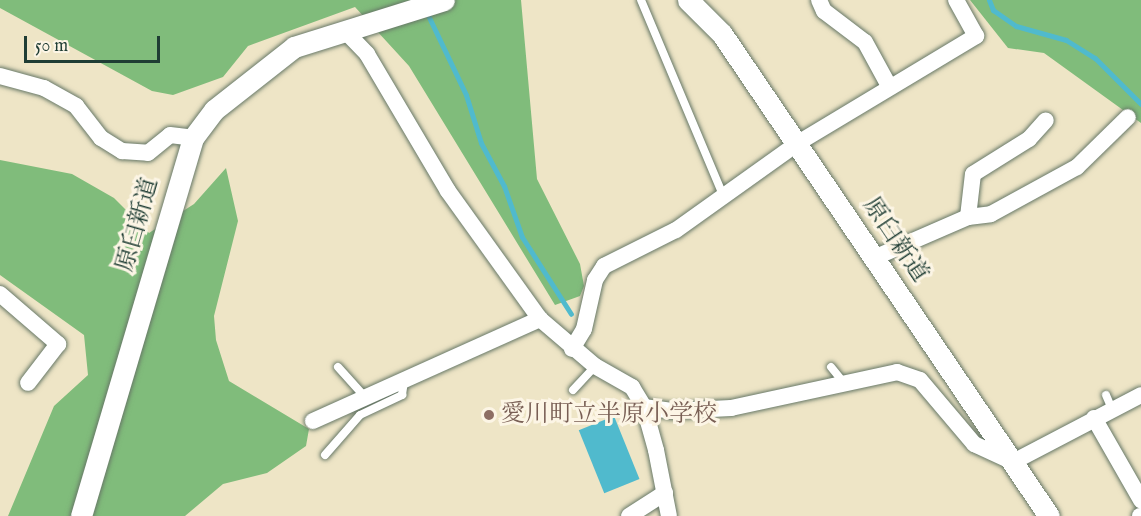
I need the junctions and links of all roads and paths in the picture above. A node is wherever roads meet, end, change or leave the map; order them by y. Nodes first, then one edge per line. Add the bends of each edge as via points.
1 (444, 0) edge
2 (641, 0) edge
3 (688, 0) edge
4 (819, 0) edge
5 (956, 0) edge
6 (348, 30) junction
7 (0, 76) edge
8 (889, 86) junction
9 (1128, 117) dead end
10 (1046, 120) dead end
11 (193, 138) junction
12 (798, 143) junction
13 (724, 198) junction
14 (968, 217) junction
15 (876, 257) junction
16 (0, 294) edge
17 (540, 319) junction
18 (572, 348) junction
19 (595, 366) junction
20 (338, 367) dead end
21 (831, 367) dead end
22 (404, 379) junction
23 (843, 382) junction
24 (28, 383) dead end
25 (573, 390) dead end
26 (1141, 395) edge
27 (365, 397) junction
28 (644, 407) junction
29 (1094, 418) junction
30 (313, 421) dead end
31 (325, 455) dead end
32 (1012, 462) junction
33 (665, 493) junction
34 (1141, 500) edge
35 (81, 516) edge
36 (629, 516) edge
37 (669, 516) edge
38 (1049, 516) edge

1 - 6 street, 原臼新道
2 - 13 lane
3 - 12 street, 原臼新道 via 722,34
4 - 8 street via 824,11 865,42
5 - 8 street via 976,36
6 - 11 street, 原臼新道 via 294,47 263,67 214,110
6 - 17 street via 368,54 448,191
7 - 11 street via 44,88 76,106 101,138 122,151 148,153 170,135
8 - 12 street
9 - 14 street via 1077,166 991,214
10 - 14 street via 1029,139 973,174
11 - 35 street, 原臼新道
12 - 13 street
12 - 15 street, 原臼新道
13 - 18 street via 676,230 604,266 595,280 584,329
14 - 15 street
15 - 32 street, 原臼新道
16 - 24 street via 60,340
17 - 18 street
17 - 22 street
18 - 19 street
19 - 25 lane
19 - 28 street via 632,387
20 - 27 lane
21 - 23 lane
22 - 27 street
22 - 31 lane via 402,395 360,415
23 - 28 street via 731,408 672,411
23 - 32 street via 886,373 909,374 930,389 974,444
26 - 29 street via 1109,402
27 - 30 street
28 - 33 street
29 - 32 street
29 - 34 street
32 - 38 street, 原臼新道
33 - 36 street
33 - 37 street

